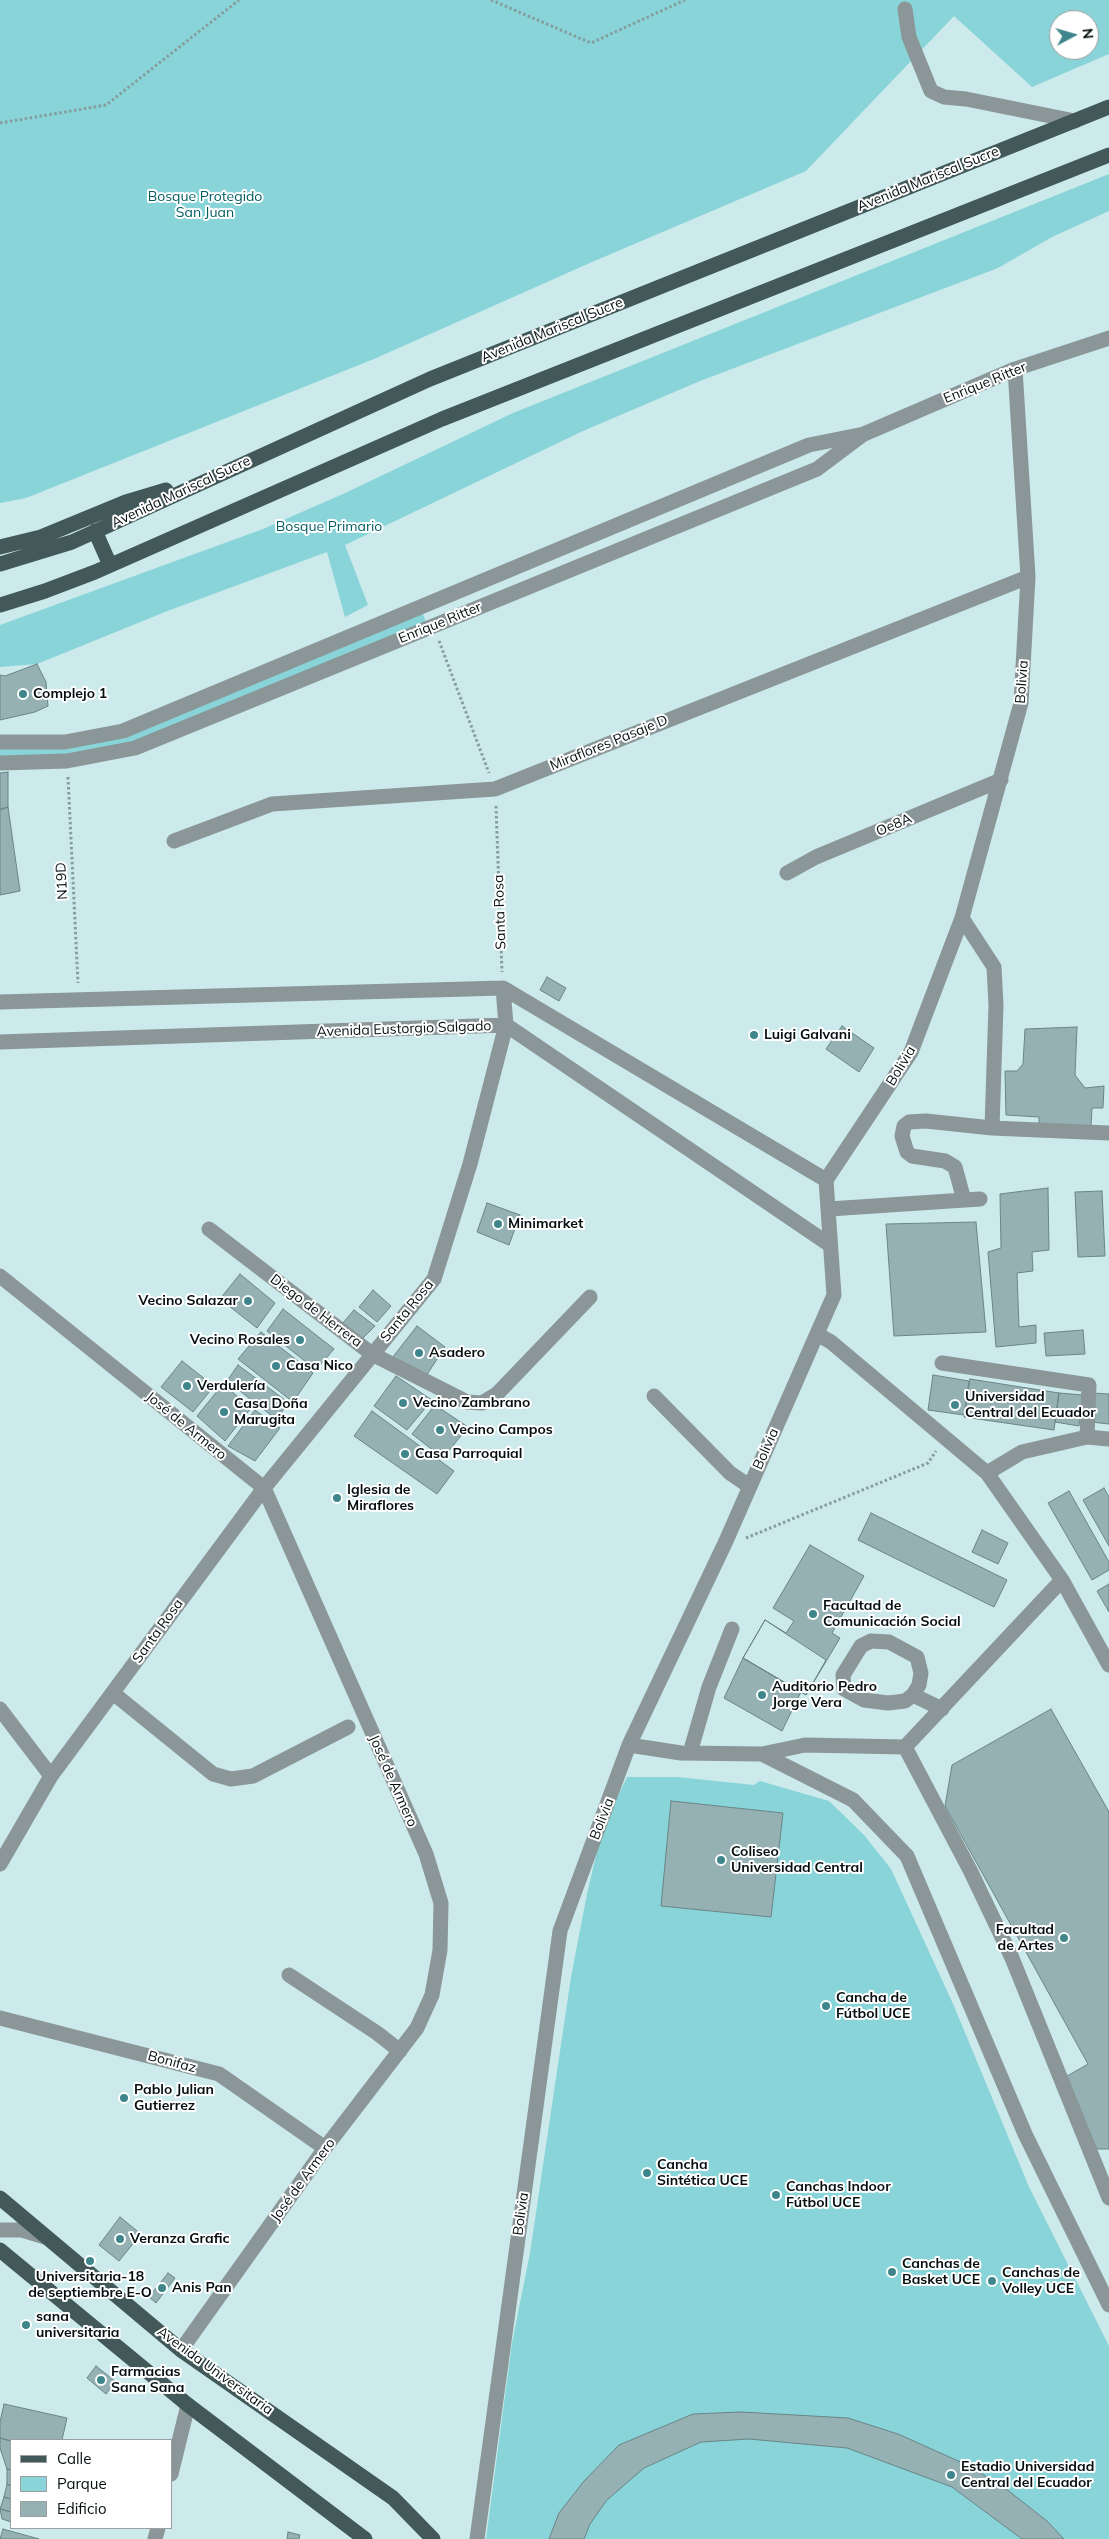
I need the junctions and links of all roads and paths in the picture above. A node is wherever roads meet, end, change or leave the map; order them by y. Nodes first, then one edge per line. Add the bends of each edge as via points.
1 (239, 0) edge
2 (491, 0) edge
3 (685, 0) edge
4 (905, 9) dead end
5 (1109, 107) edge
6 (1074, 121) junction
7 (0, 123) edge
8 (1109, 155) edge
9 (1109, 338) edge
10 (1015, 369) junction
11 (864, 434) junction
12 (218, 475) junction
13 (95, 532) junction
14 (0, 547) edge
15 (0, 564) edge
16 (110, 565) junction
17 (1028, 577) junction
18 (0, 605) edge
19 (433, 626) junction
20 (0, 742) edge
21 (67, 761) junction
22 (0, 763) edge
23 (1002, 780) junction
24 (495, 789) junction
25 (174, 841) dead end
26 (787, 873) dead end
27 (962, 918) junction
28 (503, 988) junction
29 (79, 1000) junction
30 (0, 1002) edge
31 (506, 1025) junction
32 (0, 1042) edge
33 (992, 1128) junction
34 (1109, 1133) edge
35 (826, 1180) junction
36 (980, 1199) dead end
37 (964, 1200) junction
38 (829, 1209) junction
39 (209, 1229) dead end
40 (830, 1245) junction
41 (0, 1276) edge
42 (590, 1296) dead end
43 (817, 1334) junction
44 (372, 1354) junction
45 (942, 1363) dead end
46 (654, 1396) dead end
47 (945, 1437) junction
48 (1087, 1437) junction
49 (1109, 1439) edge
50 (987, 1473) junction
51 (749, 1486) junction
52 (264, 1488) junction
53 (738, 1539) dead end
54 (1062, 1580) junction
55 (732, 1629) dead end
56 (1109, 1665) edge
57 (113, 1693) junction
58 (913, 1696) junction
59 (0, 1709) edge
60 (942, 1709) junction
61 (348, 1727) dead end
62 (629, 1745) junction
63 (905, 1747) junction
64 (690, 1753) junction
65 (762, 1754) junction
66 (51, 1776) junction
67 (0, 1864) edge
68 (289, 1975) dead end
69 (0, 2018) edge
70 (400, 2051) junction
71 (325, 2148) junction
72 (0, 2198) edge
73 (1109, 2198) edge
74 (0, 2230) edge
75 (45, 2237) junction
76 (0, 2250) edge
77 (1109, 2305) edge
78 (181, 2350) junction
79 (188, 2405) junction
80 (172, 2470) edge
81 (365, 2539) edge
82 (434, 2539) edge
83 (477, 2539) edge

1 - 7 path via 106,105
2 - 3 path via 591,43
4 - 6 street via 909,38 931,91 944,97
5 - 6 main road, Avenida Mariscal Sucre
6 - 12 main road, Avenida Mariscal Sucre via 430,379
8 - 16 main road via 442,419
9 - 10 street, Enrique Ritter
10 - 11 street, Enrique Ritter
10 - 17 street, Bolivia
11 - 19 street, Enrique Ritter via 817,469
11 - 20 street, Enrique Ritter via 809,445 123,732 64,742
12 - 13 main road, Avenida Mariscal Sucre
12 - 14 main road via 126,502 41,537
13 - 15 main road, Avenida Mariscal Sucre
13 - 16 main road
16 - 18 main road
17 - 23 street, Bolivia via 1021,704
17 - 24 street, Miraflores Pasaje D
19 - 21 street, Enrique Ritter via 135,748
19 - 24 path, Santa Rosa
21 - 22 street, Enrique Ritter
21 - 29 path, N19D
23 - 26 street, Oe8A via 816,857
23 - 27 street, Bolivia
24 - 25 street, Miraflores Pasaje D via 272,804
24 - 28 path, Santa Rosa
27 - 33 street via 994,967
27 - 35 street, Bolivia via 911,1052
28 - 29 street
28 - 31 street, Santa Rosa
28 - 35 street
29 - 30 street
31 - 32 street, Avenida Eustorgio Salgado
31 - 40 street, Avenida Eustorgio Salgado
31 - 44 street, Santa Rosa via 470,1164 434,1279
33 - 34 street
33 - 37 street via 915,1121 909,1122 902,1131 904,1148 912,1156 945,1161 955,1167
35 - 38 street, Bolivia
36 - 37 street
37 - 38 street
38 - 40 street, Bolivia
39 - 44 street, Diego de Herrera
40 - 43 street, Bolivia via 834,1295
41 - 52 street, José de Armero
42 - 44 street, Diego de Herrera via 496,1394 482,1403 468,1402
43 - 47 street
43 - 51 street, Bolivia
44 - 52 street, Santa Rosa
45 - 48 street via 1089,1385
46 - 51 street via 730,1472
47 - 50 street
47 - 53 path via 928,1463
48 - 49 street
48 - 50 street via 1022,1452
50 - 54 street
51 - 62 street, Bolivia
52 - 57 street, Santa Rosa
52 - 70 street, José de Armero via 426,1854 441,1903 440,1950 432,1995 417,2028
54 - 56 street
54 - 60 street
55 - 64 street via 709,1687
57 - 61 street via 213,1774 231,1780 253,1776
57 - 66 street, Santa Rosa
58 - 58 street via 906,1701 888,1703 864,1700 844,1689 844,1675 861,1646 871,1642 889,1642 917,1657 921,1673
58 - 60 street
59 - 66 street
60 - 63 street
62 - 64 street
62 - 83 street, Bolivia via 560,1931
63 - 65 street via 805,1745
63 - 73 street via 1012,1958
64 - 65 street
65 - 77 street via 853,1800 907,1856 1025,2134
66 - 67 street, Santa Rosa
68 - 70 street
69 - 71 street, Bonifaz via 219,2074
70 - 71 street, José de Armero
71 - 78 street, José de Armero
72 - 75 main road, Avenida Universitaria
74 - 75 street via 22,2230
75 - 78 main road, Avenida Universitaria
76 - 79 main road
78 - 82 main road, Avenida Universitaria via 393,2498
79 - 80 street
79 - 81 main road

